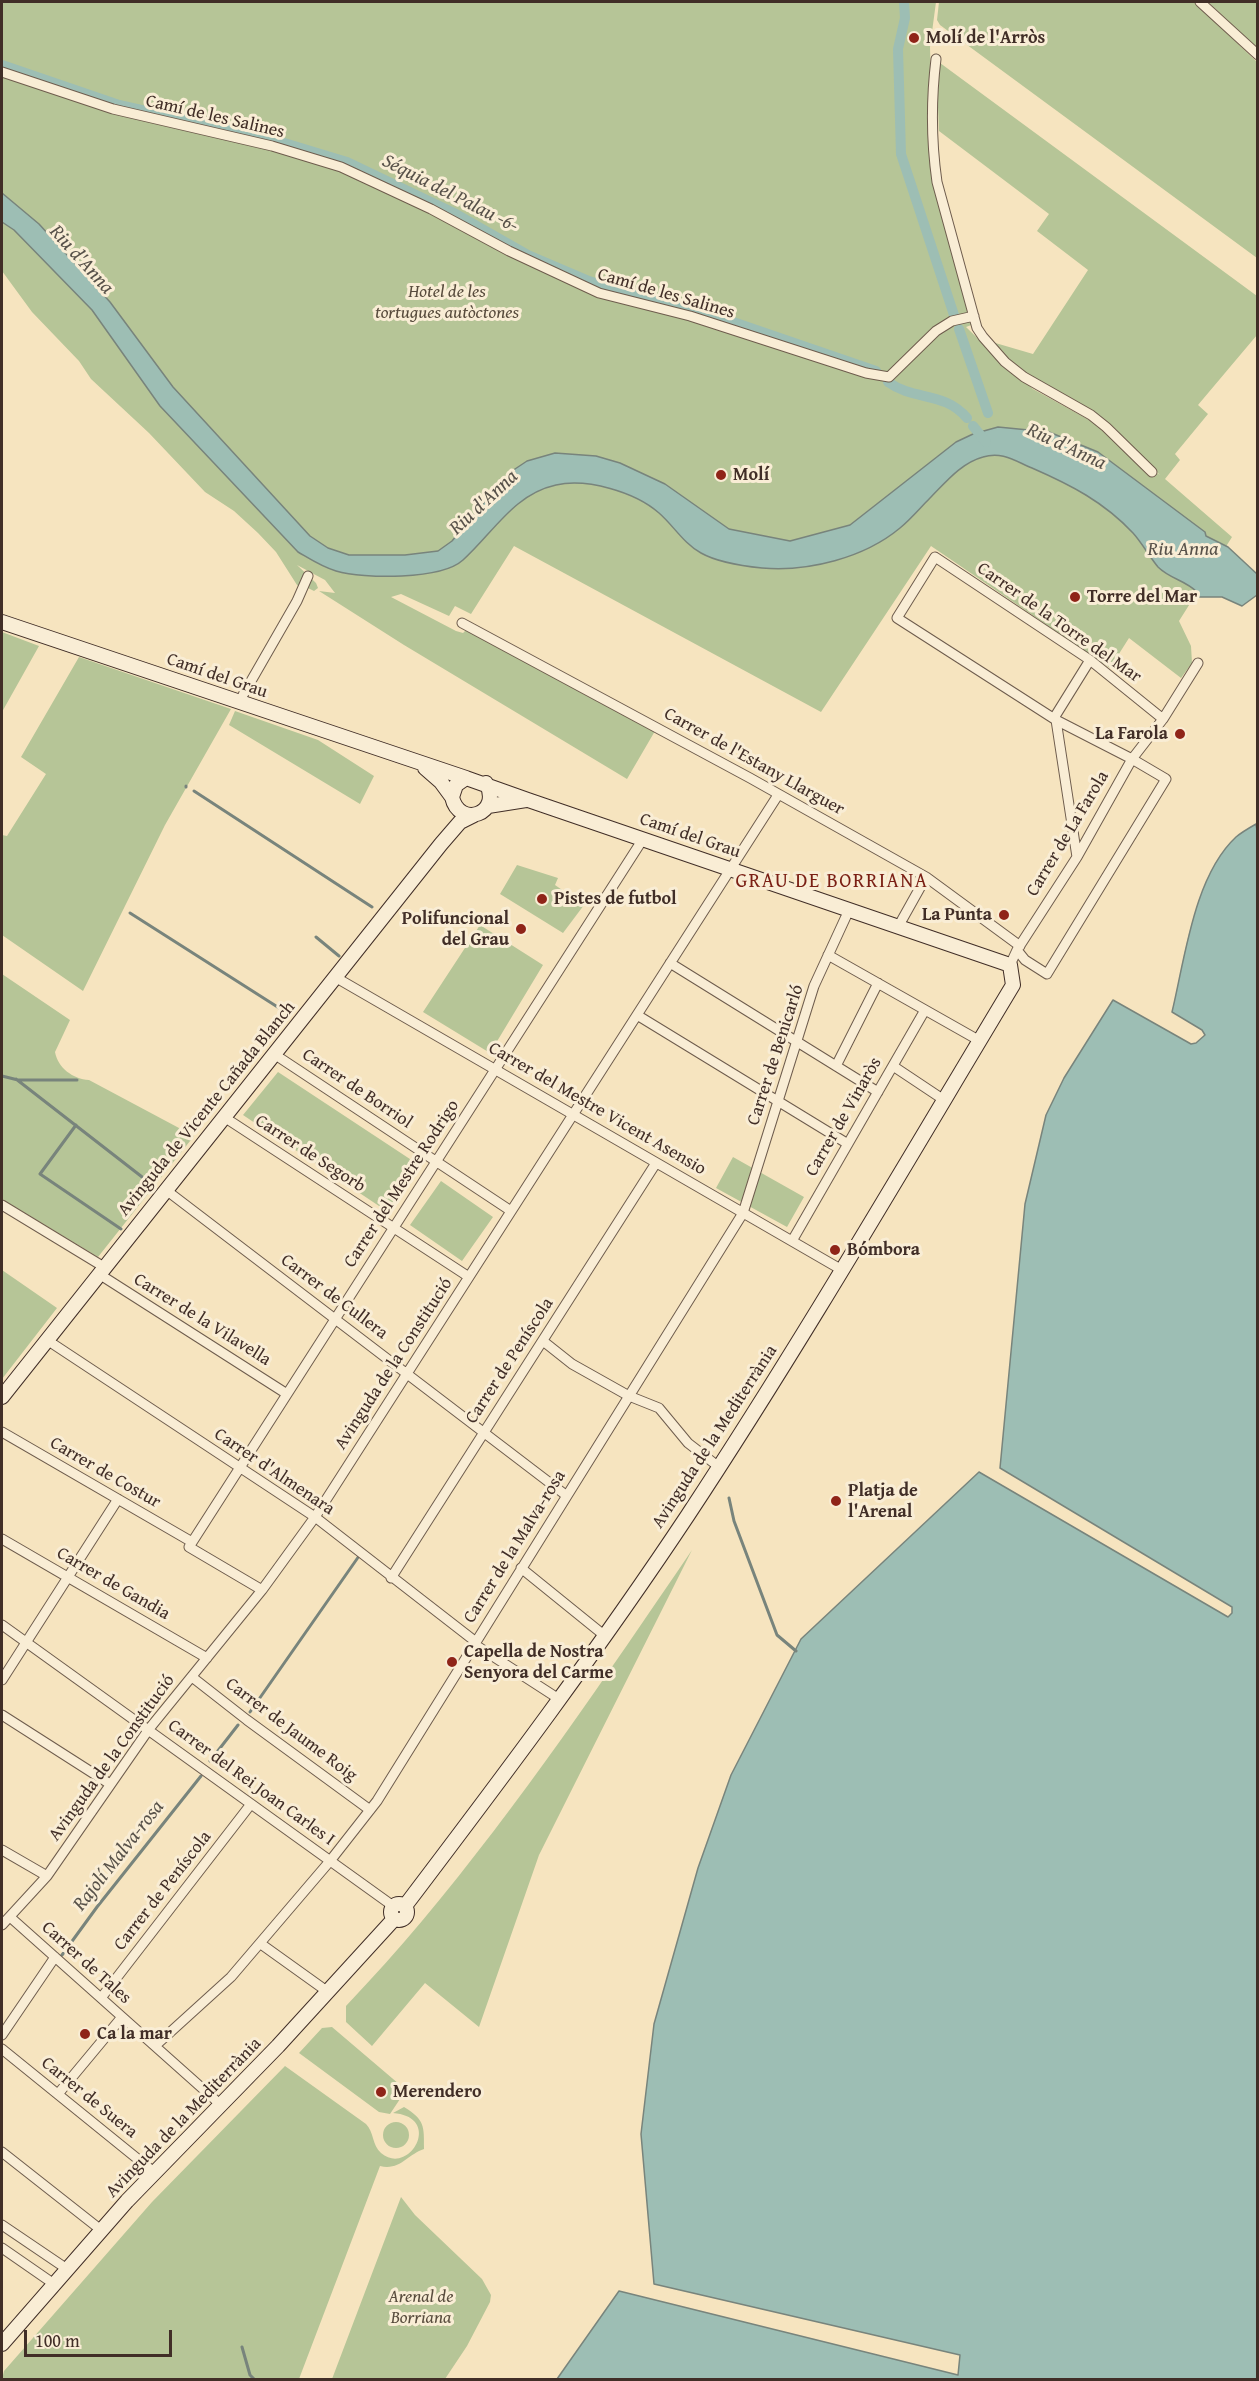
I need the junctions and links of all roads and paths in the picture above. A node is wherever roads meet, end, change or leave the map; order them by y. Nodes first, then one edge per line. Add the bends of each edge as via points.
1 (1200, 2) edge
2 (1257, 55) edge
3 (936, 59) dead end
4 (2, 72) edge
5 (974, 316) junction
6 (1152, 471) dead end
7 (308, 576) dead end
8 (2, 622) edge
9 (462, 623) dead end
10 (1090, 660) junction
11 (1198, 663) dead end
12 (239, 702) junction
13 (1055, 719) junction
14 (1163, 719) junction
15 (1132, 759) junction
16 (422, 764) junction
17 (466, 778) junction
18 (486, 783) junction
19 (778, 795) junction
20 (453, 800) junction
21 (528, 800) junction
22 (488, 806) junction
23 (474, 815) junction
24 (642, 839) junction
25 (441, 844) junction
26 (1077, 857) junction
27 (730, 869) junction
28 (926, 877) junction
29 (849, 910) junction
30 (898, 927) junction
31 (1018, 948) junction
32 (828, 955) junction
33 (670, 963) junction
34 (1010, 965) junction
35 (335, 977) junction
36 (878, 983) junction
37 (925, 1010) junction
38 (637, 1015) junction
39 (980, 1041) junction
40 (797, 1042) junction
41 (274, 1054) junction
42 (836, 1066) junction
43 (893, 1066) junction
44 (495, 1069) junction
45 (878, 1092) junction
46 (944, 1100) junction
47 (778, 1102) junction
48 (573, 1114) junction
49 (224, 1117) junction
50 (848, 1144) junction
51 (436, 1161) junction
52 (657, 1163) junction
53 (166, 1190) junction
54 (2, 1204) edge
55 (511, 1211) junction
56 (743, 1213) junction
57 (394, 1228) junction
58 (792, 1241) junction
59 (842, 1270) junction
60 (101, 1271) junction
61 (469, 1276) junction
62 (335, 1319) junction
63 (47, 1340) junction
64 (543, 1341) junction
65 (407, 1374) junction
66 (287, 1394) junction
67 (2, 1396) edge
68 (629, 1396) junction
69 (2, 1432) edge
70 (484, 1433) junction
71 (719, 1467) junction
72 (240, 1468) junction
73 (567, 1496) junction
74 (118, 1499) junction
75 (315, 1517) junction
76 (2, 1539) edge
77 (191, 1545) junction
78 (521, 1568) junction
79 (68, 1577) junction
80 (392, 1578) junction
81 (262, 1590) junction
82 (2, 1625) edge
83 (605, 1636) junction
84 (26, 1642) junction
85 (475, 1643) junction
86 (207, 1659) junction
87 (192, 1677) junction
88 (2, 1680) edge
89 (559, 1699) junction
90 (2, 1715) edge
91 (149, 1730) junction
92 (110, 1785) junction
93 (251, 1804) junction
94 (370, 1810) junction
95 (2, 1850) edge
96 (330, 1861) junction
97 (47, 1876) junction
98 (398, 1910) junction
99 (9, 1917) junction
100 (2, 1925) edge
101 (261, 1944) junction
102 (54, 1957) junction
103 (328, 1992) junction
104 (101, 1998) junction
105 (122, 2017) junction
106 (2, 2035) edge
107 (155, 2046) junction
108 (2, 2049) edge
109 (57, 2094) junction
110 (221, 2105) junction
111 (2, 2152) edge
112 (155, 2173) junction
113 (2, 2225) edge
114 (101, 2230) junction
115 (2, 2248) edge
116 (67, 2269) junction
117 (54, 2284) junction
118 (4, 2337) edge

1 - 2 street
3 - 5 street via 931,100 936,171
4 - 5 street, Camí de les Salines via 113,109 272,146 341,167 599,293 690,316 866,373 889,377 936,331 952,321
5 - 6 street via 983,337 1005,362 1091,415
7 - 12 street
8 - 12 street, Camí del Grau
9 - 19 street, Carrer de l'Estany Llarguer
10 - 13 street
10 - 13 street, Carrer de la Torre del Mar via 935,557 897,618
10 - 14 street, Carrer de la Torre del Mar
11 - 14 street, Carrer de La Farola
12 - 16 street, Camí del Grau
13 - 15 street
13 - 26 street
14 - 15 street, Carrer de La Farola
15 - 26 street, Carrer de La Farola
15 - 31 street, Carrer de l'Estany Llarguer via 1166,779 1047,974 1025,960
16 - 17 street, Camí del Grau
16 - 20 street, Camí del Grau
17 - 18 street
17 - 20 street via 456,785
18 - 21 street, Camí del Grau
18 - 22 street via 490,790
19 - 27 street, Avinguda de la Constitució
19 - 28 street, Carrer de l'Estany Llarguer
20 - 23 street via 458,810
20 - 25 street, Avinguda de Vicente Cañada Blanch
21 - 22 street, Camí del Grau
21 - 24 street, Camí del Grau
22 - 23 street
23 - 25 street, Avinguda de Vicente Cañada Blanch via 460,822
24 - 27 street, Camí del Grau
24 - 44 street, Carrer del Mestre Rodrigo
25 - 35 street, Avinguda de Vicente Cañada Blanch
26 - 31 street, Carrer de La Farola
27 - 29 street, Camí del Grau
27 - 33 street, Avinguda de la Constitució
28 - 30 street
28 - 31 street, Carrer de l'Estany Llarguer
29 - 30 street, Camí del Grau
29 - 32 street, Carrer de Benicarló
30 - 34 street, Camí del Grau
31 - 34 street, Carrer de La Farola
32 - 36 street
32 - 40 street, Carrer de Benicarló
33 - 38 street, Avinguda de la Constitució
33 - 40 street
34 - 39 street, Avinguda de la Mediterrània via 1013,985
35 - 41 street, Avinguda de Vicente Cañada Blanch
35 - 44 street, Carrer del Mestre Vicent Asensio
36 - 37 street
36 - 42 street
37 - 39 street
37 - 43 street, Carrer de Vinaròs
38 - 47 street
38 - 48 street, Avinguda de la Constitució
39 - 46 street, Avinguda de la Mediterrània
40 - 42 street
40 - 47 street, Carrer de Benicarló
41 - 49 street, Avinguda de Vicente Cañada Blanch
41 - 51 street, Carrer de Borriol
42 - 45 street
43 - 45 street, Carrer de Vinaròs
43 - 46 street
44 - 48 street, Carrer del Mestre Vicent Asensio
44 - 51 street, Carrer del Mestre Rodrigo
45 - 50 street, Carrer de Vinaròs
46 - 59 street, Avinguda de la Mediterrània
47 - 50 street
47 - 56 street, Carrer de Benicarló
48 - 52 street, Carrer del Mestre Vicent Asensio
48 - 55 street, Avinguda de la Constitució
49 - 53 street, Avinguda de Vicente Cañada Blanch
49 - 57 street, Carrer de Segorb
50 - 58 street, Carrer de Vinaròs
51 - 55 street, Carrer de Borriol
51 - 57 street, Carrer del Mestre Rodrigo
52 - 56 street, Carrer del Mestre Vicent Asensio
52 - 64 street, Carrer de Peníscola
53 - 60 street, Avinguda de Vicente Cañada Blanch
53 - 62 street, Carrer de Cullera
54 - 60 street, Carrer de la Vilavella
55 - 61 street, Avinguda de la Constitució
56 - 58 street, Carrer del Mestre Vicent Asensio
56 - 68 street, Carrer de la Malva-rosa
57 - 61 street, Carrer de Segorb
57 - 62 street, Carrer del Mestre Rodrigo
58 - 59 street, Carrer del Mestre Vicent Asensio
59 - 71 street, Avinguda de la Mediterrània
60 - 63 street, Avinguda de Vicente Cañada Blanch
60 - 66 street, Carrer de la Vilavella
61 - 65 street, Avinguda de la Constitució
62 - 65 street, Carrer de Cullera
62 - 66 street, Carrer del Mestre Rodrigo
63 - 67 street, Avinguda de Vicente Cañada Blanch
63 - 72 street, Carrer d'Almenara
64 - 68 street via 572,1364
64 - 70 street, Carrer de Peníscola
65 - 70 street, Carrer de Cullera
65 - 75 street, Avinguda de la Constitució
66 - 72 street, Carrer del Mestre Rodrigo
68 - 71 street via 659,1408 688,1443
68 - 73 street, Carrer de la Malva-rosa
69 - 74 street, Carrer de Costur
70 - 73 street, Carrer de Cullera
70 - 80 street, Carrer de Peníscola
71 - 83 street, Avinguda de la Mediterrània
72 - 75 street, Carrer d'Almenara
72 - 77 street, Carrer del Mestre Rodrigo
73 - 78 street, Carrer de la Malva-rosa
74 - 77 street, Carrer de Costur
74 - 79 street
75 - 80 street, Carrer d'Almenara
75 - 81 street, Avinguda de la Constitució
76 - 79 street, Carrer de Gandia
77 - 81 street, Carrer de Costur
78 - 83 street
78 - 85 street, Carrer de la Malva-rosa
79 - 84 street
79 - 86 street, Carrer de Gandia
80 - 85 street, Carrer d'Almenara
81 - 86 street, Avinguda de la Constitució
82 - 84 street, Carrer del Rei Joan Carles I
83 - 89 street, Avinguda de la Mediterrània
84 - 88 street
84 - 91 street, Carrer del Rei Joan Carles I
85 - 89 street, Carrer d'Almenara
85 - 94 street, Carrer de la Malva-rosa
86 - 87 street, Avinguda de la Constitució
87 - 91 street, Avinguda de la Constitució
87 - 94 street, Carrer de Jaume Roig
89 - 98 street, Avinguda de la Mediterrània
90 - 92 street
91 - 92 street, Avinguda de la Constitució
91 - 93 street, Carrer del Rei Joan Carles I
92 - 97 street, Avinguda de la Constitució
93 - 96 street, Carrer del Rei Joan Carles I
93 - 104 street, Carrer de Peníscola
94 - 96 street, Carrer de la Malva-rosa
95 - 97 street
96 - 98 street, Carrer del Rei Joan Carles I
96 - 101 street, Carrer de la Malva-rosa
97 - 99 street, Avinguda de la Constitució
98 - 103 street, Avinguda de la Mediterrània
99 - 100 street, Avinguda de la Constitució
99 - 102 street, Carrer de Tales
101 - 103 street
101 - 107 street, Carrer de la Malva-rosa
102 - 104 street, Carrer de Tales
102 - 106 street
103 - 110 street, Avinguda de la Mediterrània
104 - 105 street, Carrer de Tales
105 - 107 street, Carrer de Tales
105 - 109 street
107 - 110 street, Carrer de Tales
108 - 109 street, Carrer de Suera
109 - 112 street, Carrer de Suera
110 - 112 street, Avinguda de la Mediterrània
111 - 114 street
112 - 114 street, Avinguda de la Mediterrània
113 - 116 street
114 - 116 street, Avinguda de la Mediterrània
115 - 117 street
116 - 117 street, Avinguda de la Mediterrània
117 - 118 street, Avinguda de la Mediterrània

